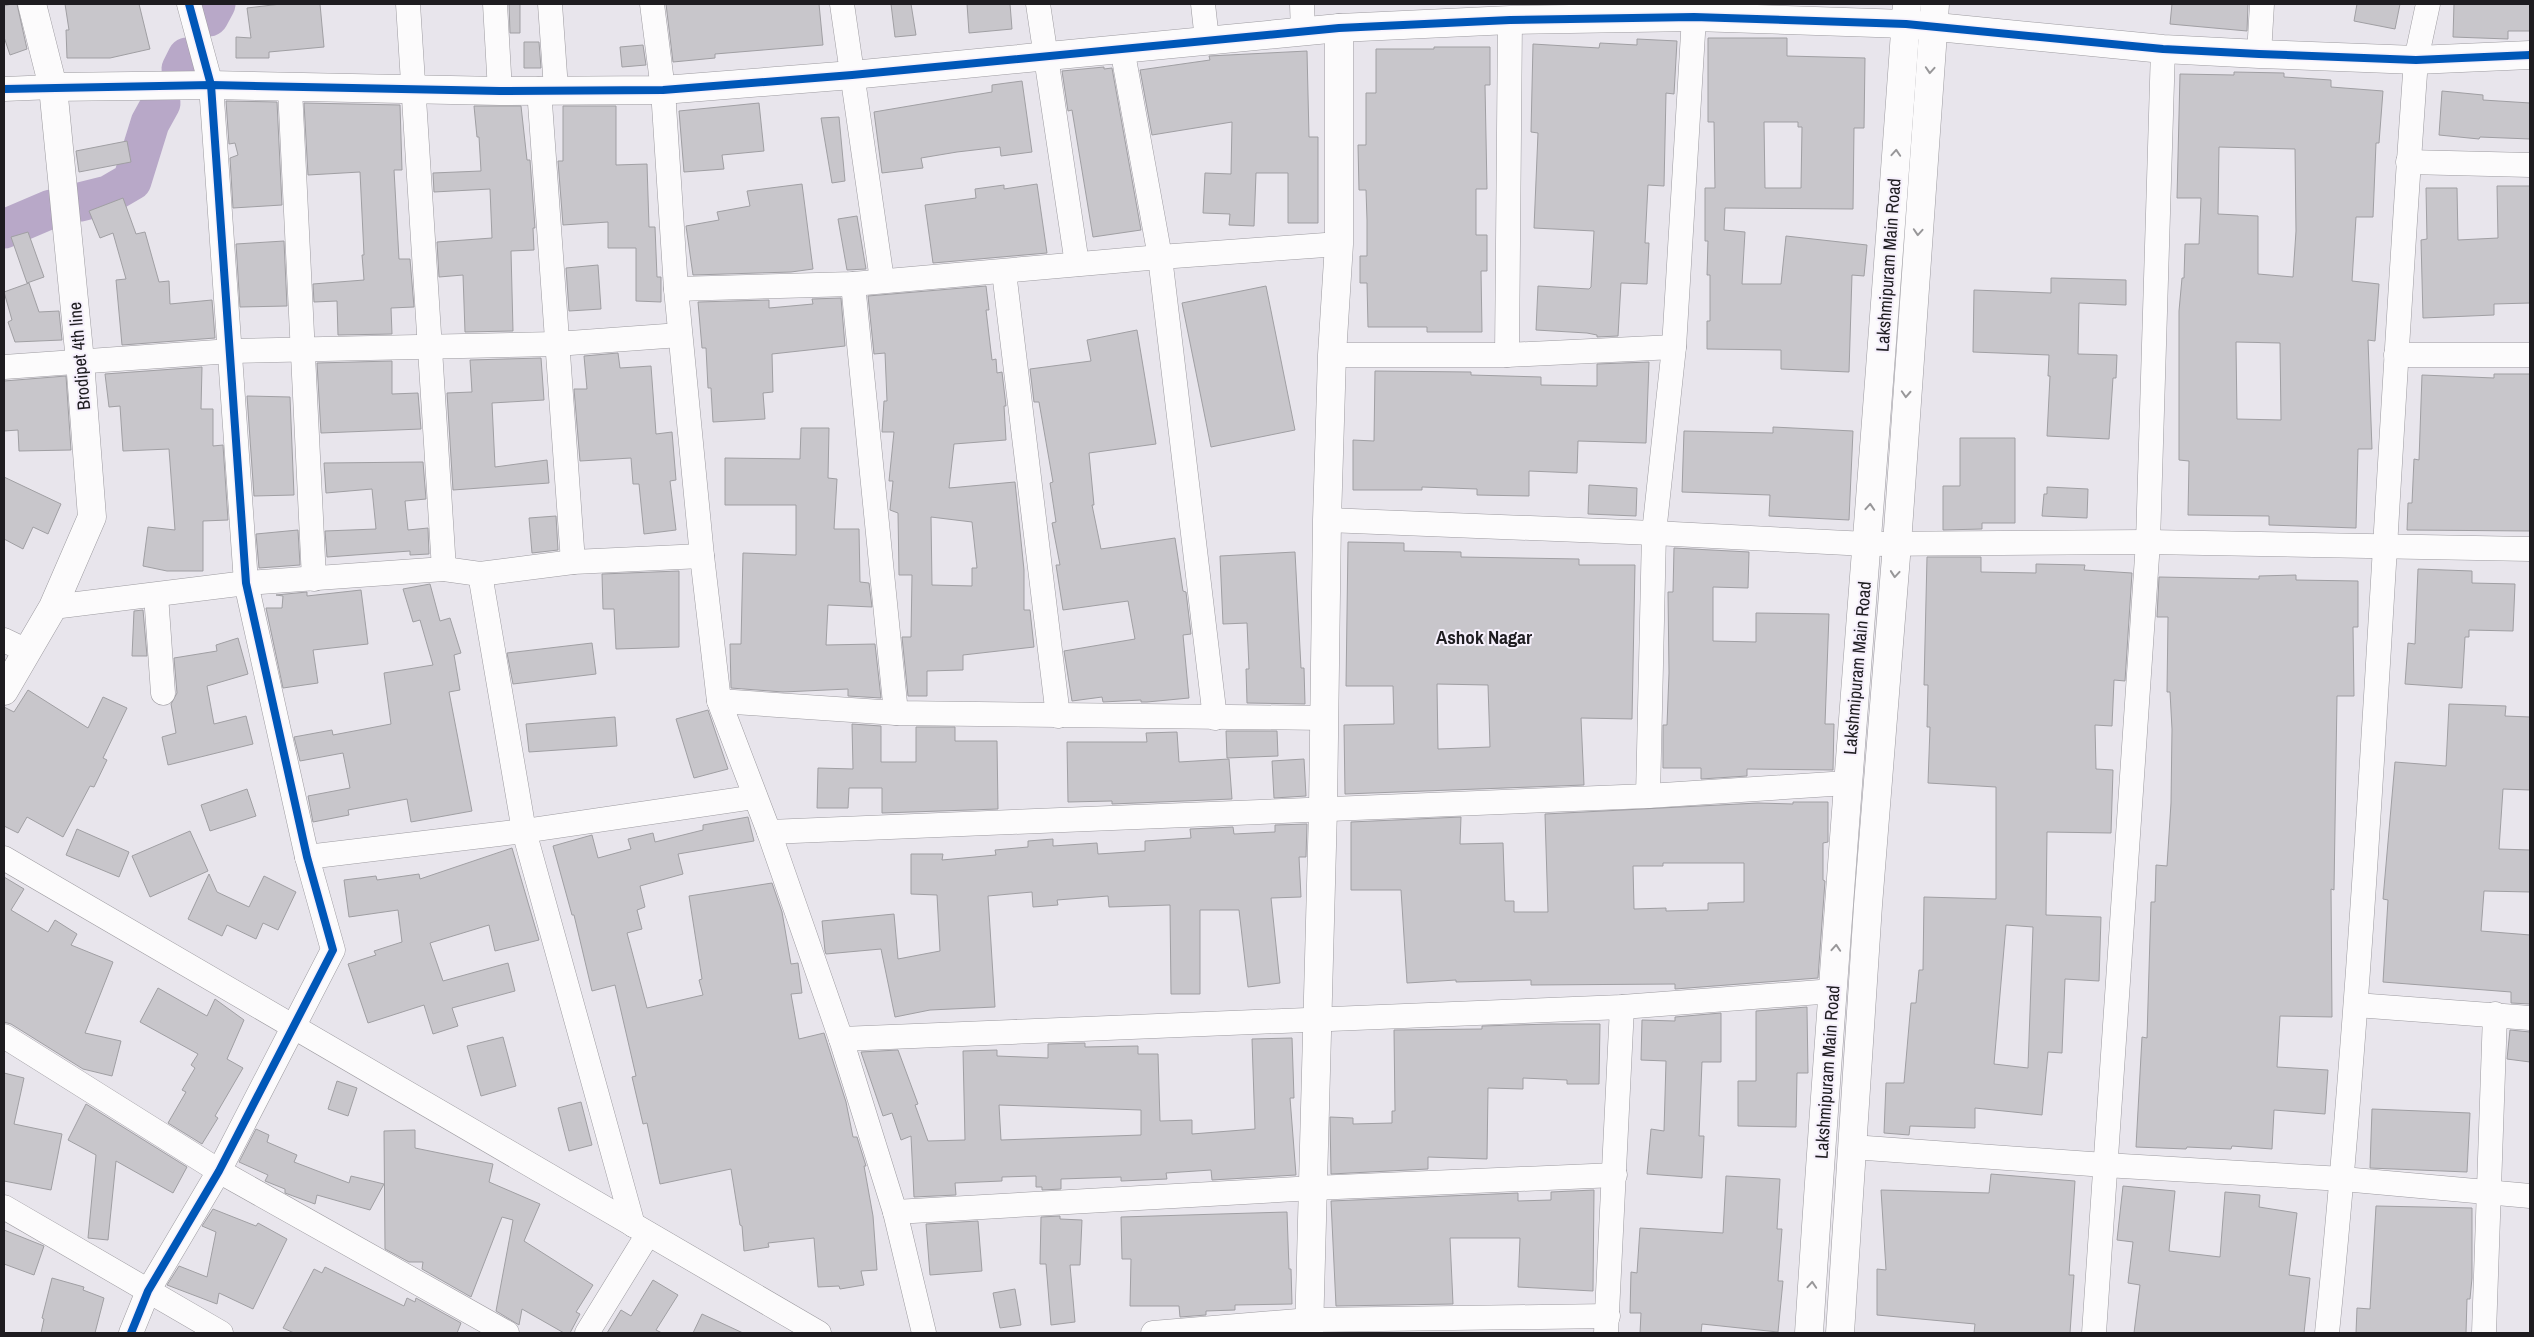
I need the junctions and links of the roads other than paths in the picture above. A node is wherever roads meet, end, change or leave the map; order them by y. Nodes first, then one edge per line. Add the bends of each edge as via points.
1 (32, 4) edge
2 (189, 4) edge
3 (408, 4) edge
4 (496, 4) edge
5 (550, 4) edge
6 (652, 4) edge
7 (842, 4) edge
8 (1038, 4) edge
9 (1203, 4) edge
10 (1302, 4) edge
11 (2262, 4) edge
12 (2428, 4) edge
13 (1788, 13) edge
14 (1403, 14) edge
15 (1907, 14) edge
16 (1935, 15) edge
17 (1694, 17) junction
18 (1510, 20) junction
19 (1339, 28) junction
20 (1303, 32) junction
21 (1207, 40) junction
22 (1122, 48) junction
23 (2164, 49) junction
24 (2259, 54) junction
25 (1046, 55) junction
26 (2530, 55) edge
27 (2416, 60) junction
28 (852, 75) junction
29 (211, 85) junction
30 (53, 87) junction
31 (4, 89) edge
32 (290, 89) junction
33 (547, 89) junction
34 (415, 90) junction
35 (664, 90) junction
36 (500, 91) junction
37 (2408, 162) junction
38 (2530, 165) edge
39 (1340, 244) junction
40 (1160, 256) junction
41 (1077, 264) junction
42 (1004, 272) junction
43 (882, 280) junction
44 (853, 284) junction
45 (676, 289) junction
46 (680, 334) junction
47 (556, 344) junction
48 (431, 346) junction
49 (1674, 347) junction
50 (302, 349) junction
51 (231, 352) junction
52 (1332, 355) junction
53 (1507, 355) junction
54 (2396, 355) junction
55 (2530, 355) edge
56 (80, 361) junction
57 (4, 367) edge
58 (1327, 520) junction
59 (1654, 533) junction
60 (2148, 542) junction
61 (1867, 544) junction
62 (1897, 544) junction
63 (2386, 545) junction
64 (2530, 549) edge
65 (702, 556) junction
66 (573, 562) junction
67 (444, 569) junction
68 (480, 574) junction
69 (314, 579) junction
70 (246, 583) junction
71 (156, 595) junction
72 (53, 607) junction
73 (16, 645) edge
74 (4, 691) edge
75 (163, 694) dead end
76 (719, 701) junction
77 (896, 713) junction
78 (1058, 716) junction
79 (1216, 718) junction
80 (1324, 718) junction
81 (1847, 783) junction
82 (755, 796) junction
83 (1648, 796) junction
84 (1323, 809) junction
85 (524, 831) junction
86 (770, 832) junction
87 (307, 857) junction
88 (4, 858) edge
89 (1833, 991) junction
90 (2356, 1005) junction
91 (1622, 1006) junction
92 (2494, 1014) junction
93 (2530, 1018) edge
94 (1316, 1020) junction
95 (294, 1028) junction
96 (4, 1036) edge
97 (840, 1039) junction
98 (1852, 1147) junction
99 (2105, 1165) junction
100 (219, 1171) junction
101 (1615, 1176) junction
102 (2343, 1179) junction
103 (1314, 1188) junction
104 (2488, 1194) junction
105 (2530, 1196) edge
106 (4, 1207) edge
107 (895, 1212) junction
108 (641, 1230) junction
109 (148, 1291) junction
110 (1607, 1324) edge
111 (1310, 1327) edge
112 (131, 1333) edge
113 (221, 1333) edge
114 (507, 1333) edge
115 (587, 1333) edge
116 (819, 1333) edge
117 (924, 1333) edge
118 (1153, 1333) edge
119 (1809, 1333) edge
120 (1840, 1333) edge
121 (2094, 1333) edge
122 (2327, 1333) edge
123 (2484, 1333) edge

1 - 30 street, Brodipet 4th line
2 - 29 street
3 - 34 street
4 - 36 street
5 - 33 street
6 - 35 street
7 - 28 street
8 - 25 street
9 - 21 street
10 - 20 street
11 - 24 street
12 - 27 street
13 - 15 street
13 - 17 street
14 - 18 street
14 - 19 street
15 - 16 street
61 -> 15 street, Lakshmipuram Main Road
16 - 23 street
16 -> 62 street, Lakshmipuram Main Road
17 - 18 street
17 - 49 street
18 - 53 street
19 - 20 street
19 - 39 street
20 - 21 street
21 - 22 street
22 - 25 street
22 - 40 street
23 - 24 street
23 - 60 street
24 - 27 street
25 - 28 street
25 - 41 street
26 - 27 street
27 - 37 street
28 - 35 street
28 - 43 street
29 - 30 street
29 - 32 street
29 - 51 street
30 - 31 street
30 - 56 street, Brodipet 4th line
32 - 34 street
32 - 50 street
33 - 35 street
33 - 36 street
33 - 47 street
34 - 36 street
34 - 48 street
35 - 45 street
37 - 38 street
37 - 54 street
39 - 40 street
39 - 52 street
40 - 41 street
40 - 79 street
41 - 42 street
42 - 43 street
42 - 78 street
43 - 44 street
44 - 45 street
44 - 77 street
45 - 46 street
46 - 47 street
46 - 65 street
47 - 48 street
47 - 66 street
48 - 50 street
48 - 67 street
49 - 53 street
49 - 59 street
50 - 51 street
50 - 69 street
51 - 56 street
51 - 70 street
52 - 53 street
52 - 58 street
54 - 55 street
54 - 63 street
56 - 57 street
56 - 72 street, Brodipet 4th line via 92,517
58 - 59 street
58 - 80 street
59 - 61 street
59 - 83 street
60 - 62 street
60 - 63 street
60 - 99 street
61 - 62 street
61 - 81 street, Lakshmipuram Main Road
62 -> 98 street, Lakshmipuram Main Road
63 - 64 street
63 - 90 street
65 - 66 street
65 - 76 street
66 - 68 street
67 - 68 street
67 - 69 street
68 - 85 street
69 - 70 street
70 - 71 street
70 - 87 street
71 - 72 street
71 - 75 street
72 - 73 street, Brodipet 4th line
73 - 74 street, Brodipet 4th line
76 - 77 street
76 - 82 street
77 - 78 street
78 - 79 street
79 - 80 street
80 - 84 street
81 - 83 street
89 -> 81 street, Lakshmipuram Main Road
82 - 85 street
82 - 86 street
83 - 84 street
84 - 86 street
84 - 94 street
85 - 87 street
85 - 108 street
86 - 97 street
87 - 95 street via 333,950
88 - 95 street
89 - 91 street
119 -> 89 street, Lakshmipuram Main Road
90 - 92 street
90 - 102 street
91 - 94 street
91 - 101 street
92 - 93 street
92 - 104 street
94 - 97 street
94 - 103 street
95 - 100 street
95 - 108 street
96 - 100 street
97 - 107 street
98 - 99 street
98 - 120 street, Lakshmipuram Main Road
99 - 102 street
99 - 121 street
100 - 109 street
100 - 114 street
101 - 103 street
101 - 110 street
102 - 104 street
102 - 122 street
103 - 107 street
103 - 111 street
104 - 105 street
104 - 123 street
106 - 109 street
107 - 117 street
108 - 115 street
108 - 116 street
109 - 112 street
109 - 113 street
110 - 111 street
111 - 118 street

